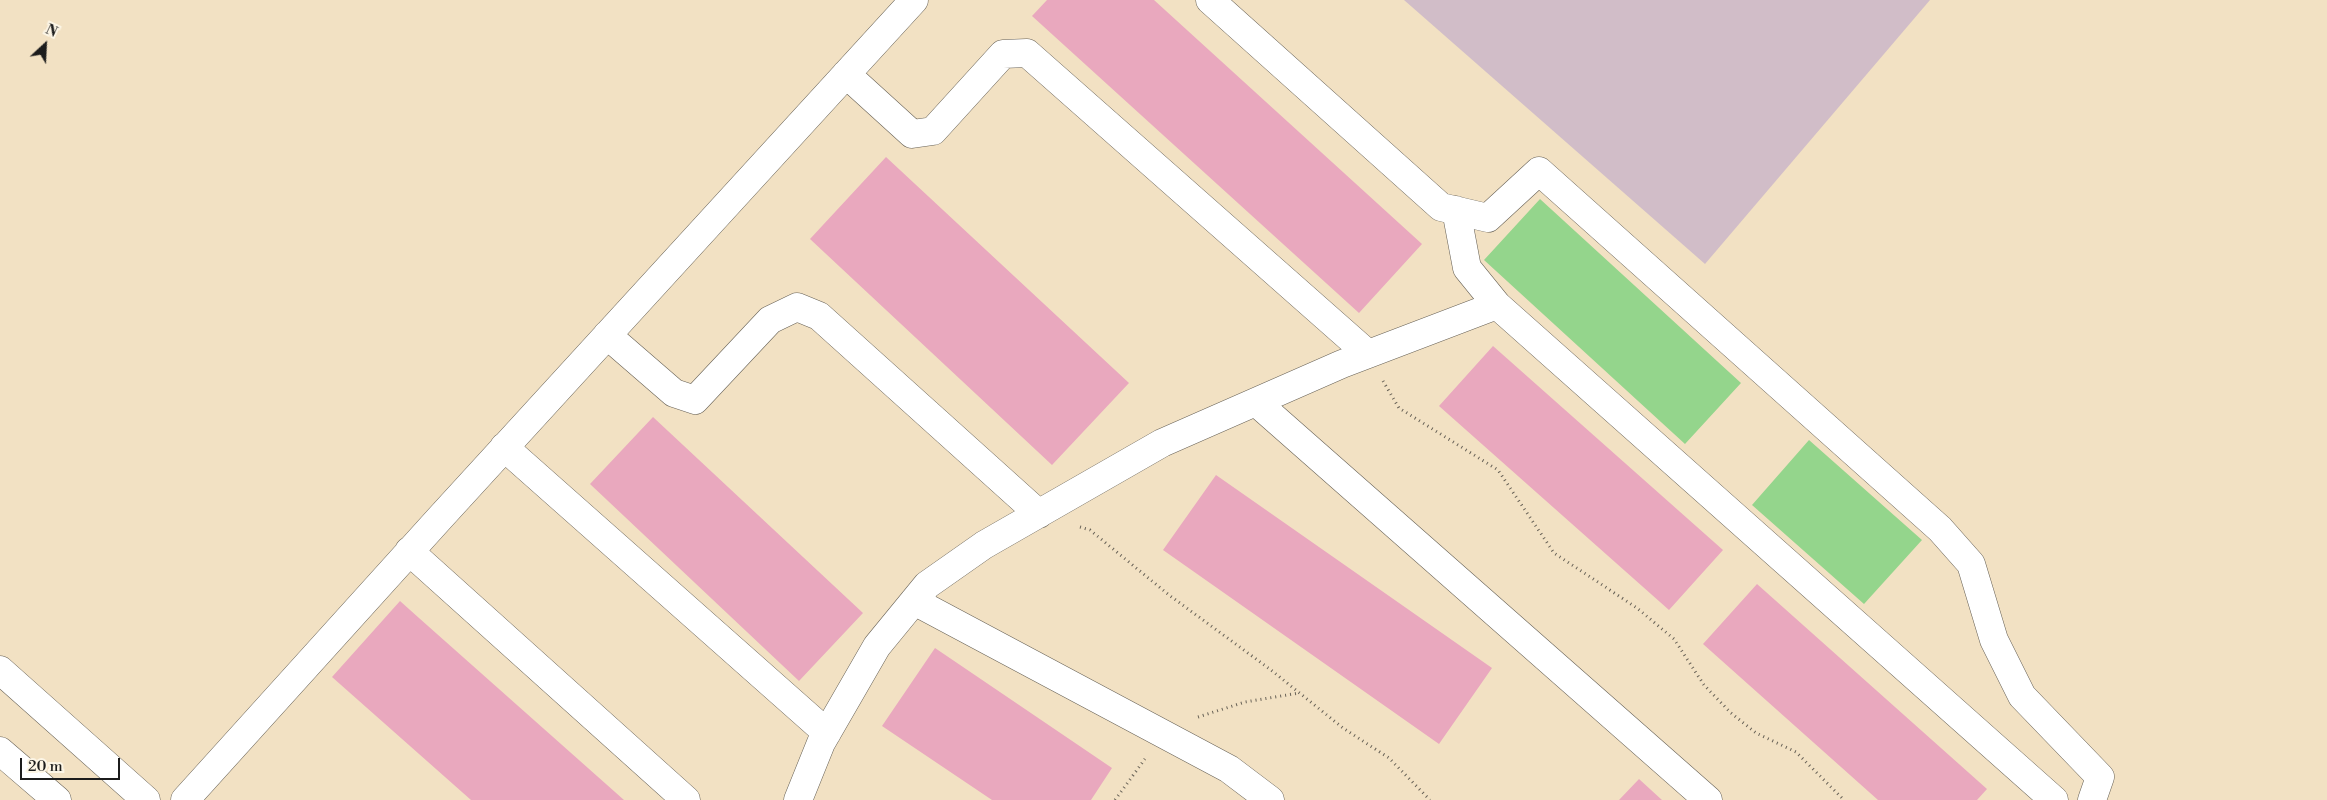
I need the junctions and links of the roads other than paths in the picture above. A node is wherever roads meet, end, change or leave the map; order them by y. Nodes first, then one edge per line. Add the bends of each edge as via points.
1 (914, 0) edge
2 (1210, 0) edge
3 (846, 74) junction
4 (1456, 210) junction
5 (1498, 305) junction
6 (608, 335) junction
7 (1368, 354) junction
8 (1256, 402) junction
9 (504, 447) junction
10 (1039, 514) junction
11 (409, 551) junction
12 (914, 601) junction
13 (0, 670) edge
14 (827, 733) junction
15 (0, 751) edge
16 (57, 800) edge
17 (146, 800) edge
18 (185, 800) edge
19 (686, 800) edge
20 (798, 800) edge
21 (1270, 800) edge
22 (1708, 800) edge
23 (2054, 800) edge
24 (2092, 800) edge

1 - 3 street
2 - 4 street via 1441,207
3 - 6 street
3 - 7 street via 912,134 934,132 1004,54 1027,52
4 - 5 street via 1467,268
4 - 24 street via 1488,218 1539,171 1940,529 1971,564 1994,640 2022,696 2100,777
5 - 7 street
5 - 23 street
6 - 9 street
6 - 10 street via 674,393 695,400 770,320 797,307 819,316
7 - 8 street
8 - 10 street via 1162,443
8 - 22 street
9 - 11 street
9 - 14 street
10 - 12 street via 984,545 935,579
11 - 18 street
11 - 19 street
12 - 14 street via 877,646
12 - 21 street via 1229,769
13 - 17 street
14 - 20 street
15 - 16 street

